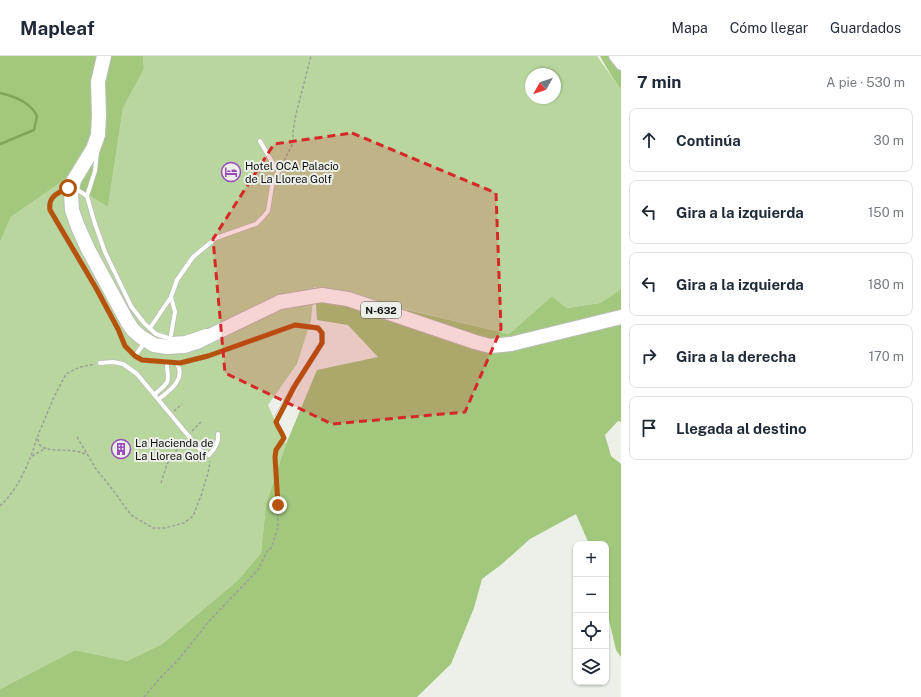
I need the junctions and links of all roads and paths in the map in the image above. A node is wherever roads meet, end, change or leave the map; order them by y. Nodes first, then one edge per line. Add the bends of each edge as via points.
1 (104, 56) edge
2 (312, 56) edge
3 (614, 56) edge
4 (621, 65) edge
5 (96, 141) junction
6 (260, 141) dead end
7 (279, 170) junction
8 (68, 188) dead end
9 (76, 189) dead end
10 (87, 196) junction
11 (171, 297) junction
12 (621, 316) edge
13 (148, 335) junction
14 (171, 335) dead end
15 (135, 356) junction
16 (177, 363) junction
17 (100, 364) joint
18 (167, 366) dead end
19 (155, 394) junction
20 (159, 399) junction
21 (278, 416) joint
22 (201, 422) dead end
23 (218, 434) dead end
24 (38, 435) junction
25 (188, 435) junction
26 (77, 437) dead end
27 (46, 448) junction
28 (87, 455) junction
29 (209, 455) junction
30 (31, 457) junction
31 (161, 483) dead end
32 (0, 506) edge
33 (144, 697) edge

1 - 5 highway, N-632 via 98,82 99,115
2 - 7 path via 296,114 293,142
3 - 4 street
5 - 10 lane via 96,171
5 - 13 highway, N-632 via 74,180 71,194 72,210 88,249 133,330
6 - 7 lane
7 - 11 lane via 272,186 268,211 263,217 256,224 210,242 176,280
8 - 15 lane via 56,193 51,199 50,210 96,288 125,346
9 - 10 lane
10 - 13 lane via 105,252
11 - 13 lane
11 - 14 lane via 175,312
12 - 13 highway, N-632 via 511,344 490,346 348,298 322,295 280,302 184,346 154,345
13 - 15 lane
15 - 16 lane via 142,360
16 - 20 lane via 180,371 176,386
16 - 21 lane via 208,356 295,325 318,328 322,333 322,343
17 - 19 lane via 124,364 138,374
17 - 24 path via 80,367 66,374
18 - 19 lane via 169,380
19 - 20 lane
20 - 25 lane
21 - 33 path via 276,422 284,438 276,450 275,457 278,527 271,548 258,570 210,620
22 - 25 path
23 - 29 lane via 218,441
24 - 27 path via 38,442
24 - 30 path
25 - 29 lane via 201,451
25 - 31 path via 167,464
26 - 28 path
27 - 28 path via 78,450
27 - 30 path
28 - 29 path via 131,515 153,528 165,528 184,523 193,516 209,469
30 - 32 path via 10,497

